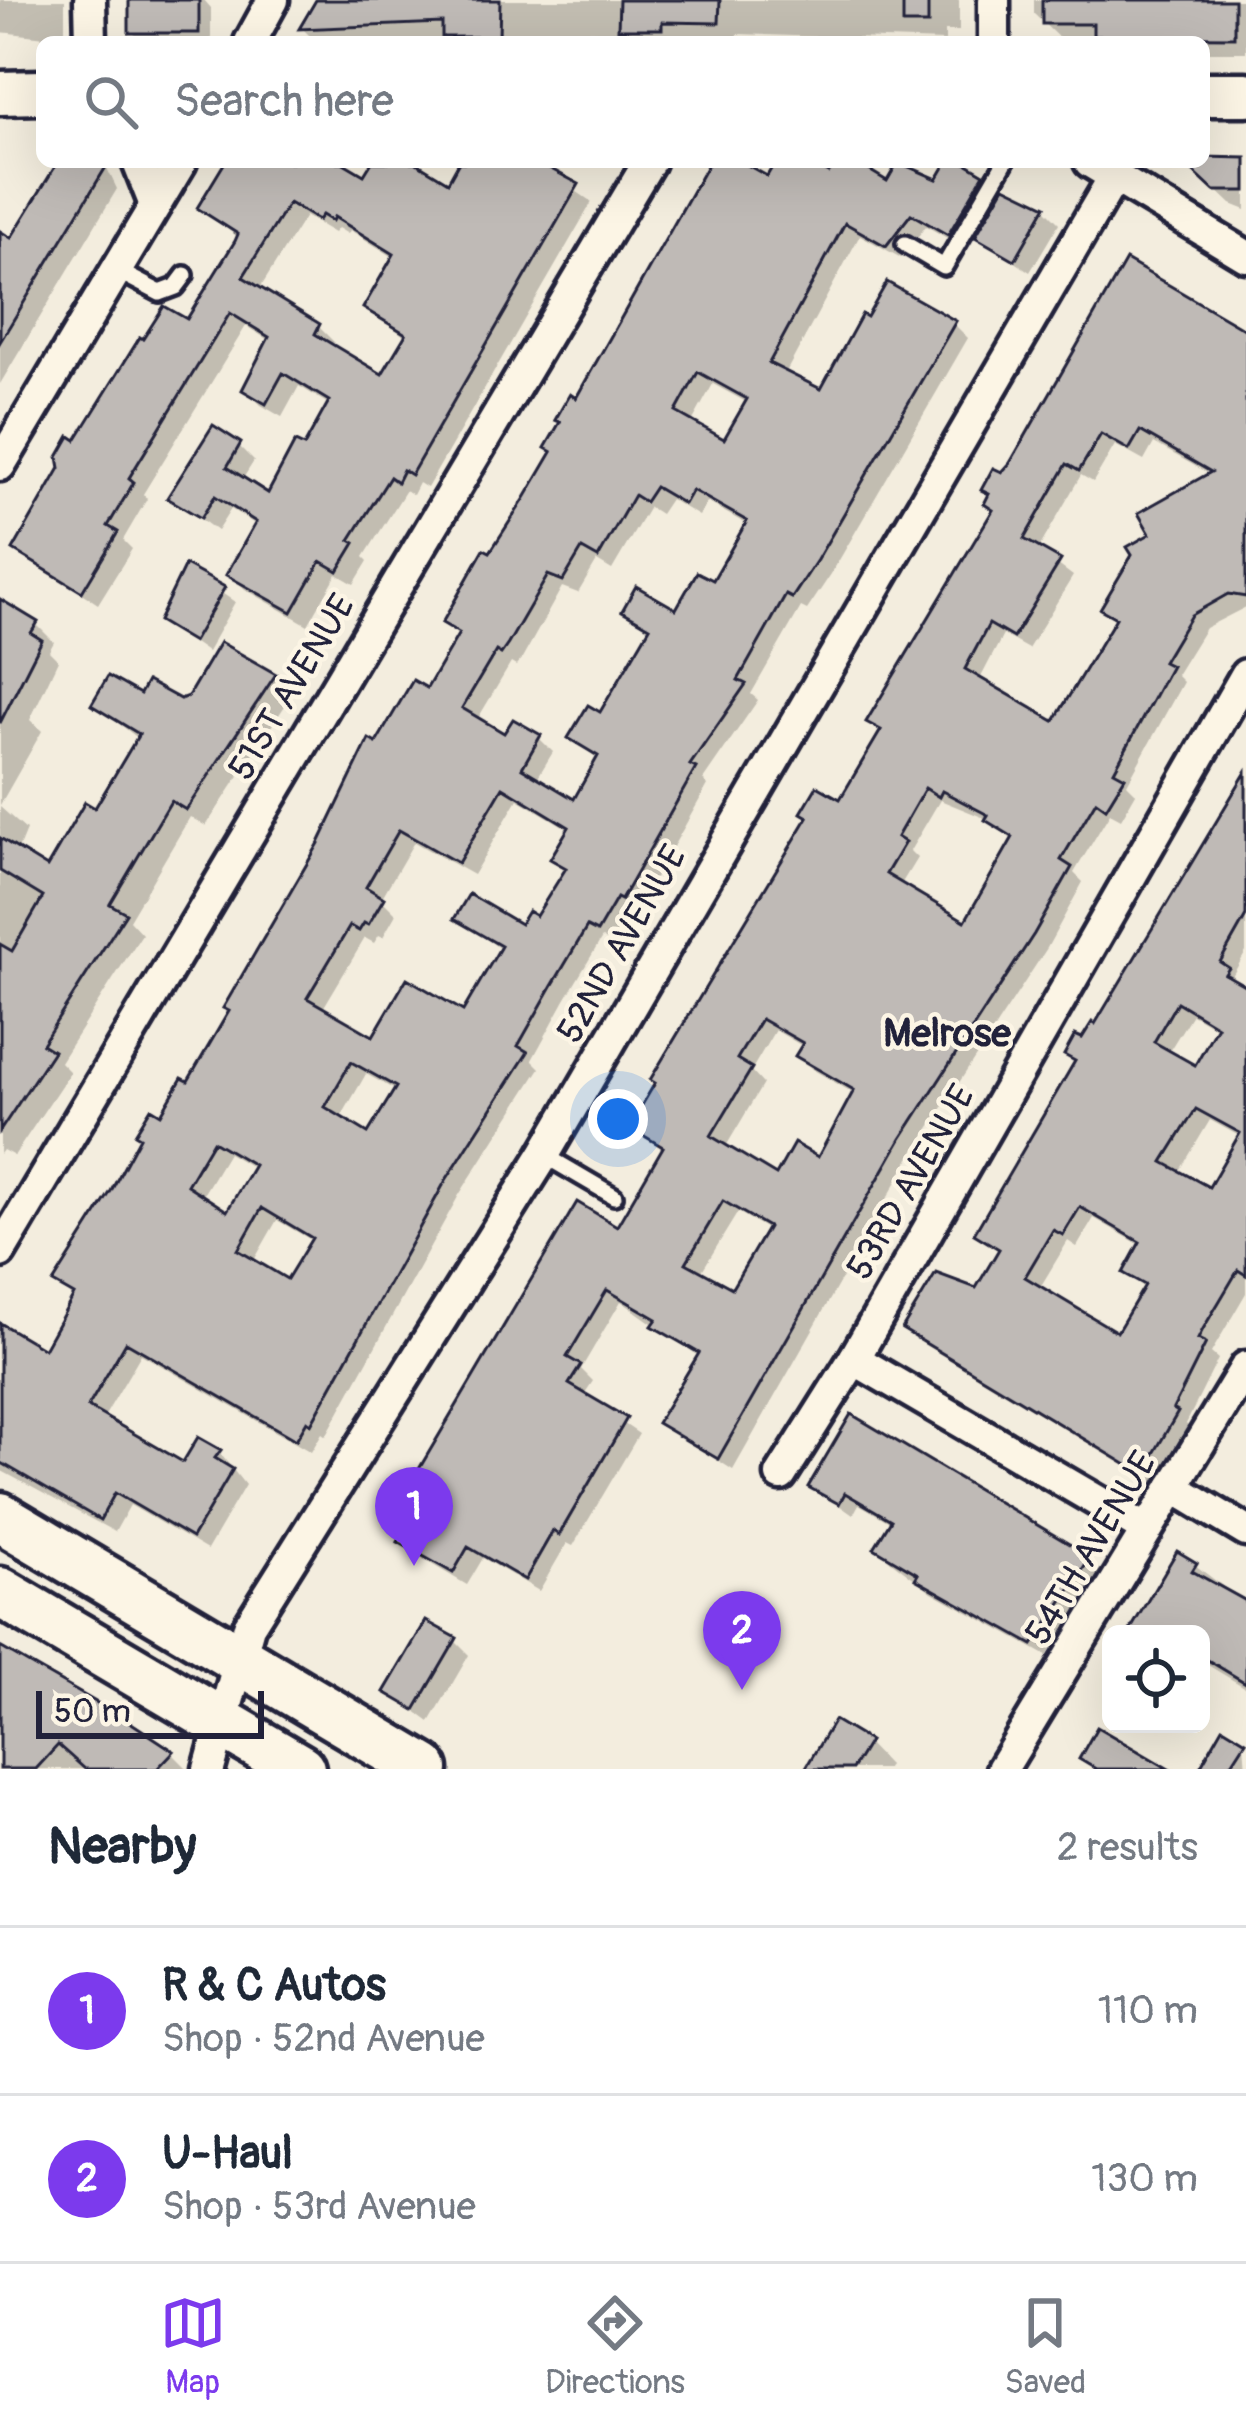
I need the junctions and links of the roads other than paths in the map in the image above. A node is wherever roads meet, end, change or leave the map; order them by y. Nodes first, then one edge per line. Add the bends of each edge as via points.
1 (90, 0) edge
2 (273, 0) edge
3 (994, 0) edge
4 (91, 36) edge
5 (253, 36) edge
6 (994, 36) edge
7 (1210, 94) edge
8 (1246, 94) edge
9 (140, 168) edge
10 (177, 168) edge
11 (645, 168) edge
12 (1002, 168) edge
13 (1105, 168) edge
14 (1108, 168) edge
15 (155, 205) junction
16 (905, 244) dead end
17 (1246, 256) edge
18 (116, 270) junction
19 (185, 275) dead end
20 (0, 465) edge
21 (1246, 675) edge
22 (544, 1155) junction
23 (614, 1196) dead end
24 (0, 1252) edge
25 (854, 1359) junction
26 (1246, 1367) edge
27 (782, 1474) dead end
28 (1173, 1487) junction
29 (0, 1517) edge
30 (1148, 1530) junction
31 (1246, 1531) edge
32 (0, 1592) edge
33 (240, 1660) junction
34 (216, 1746) edge
35 (301, 1769) edge
36 (424, 1769) edge
37 (1003, 1769) edge

1 - 4 street
2 - 5 street
3 - 6 street
7 - 8 street
9 - 15 street
10 - 15 street
11 - 24 street, 51ST AVENUE
12 - 16 lane via 944,267
13 - 22 street, 52ND AVENUE
14 - 17 street
15 - 18 street
18 - 19 lane via 160,293
18 - 20 street
21 - 25 street, 53RD AVENUE
22 - 23 lane
22 - 33 street, 52ND AVENUE via 249,1626
25 - 27 street, 53RD AVENUE
25 - 30 street
26 - 28 street, 54TH AVENUE
28 - 30 street, 54TH AVENUE
28 - 31 street
29 - 33 main road
30 - 37 street, 54TH AVENUE
32 - 34 main road
33 - 34 street, 52ND AVENUE
33 - 36 main road
34 - 35 main road

